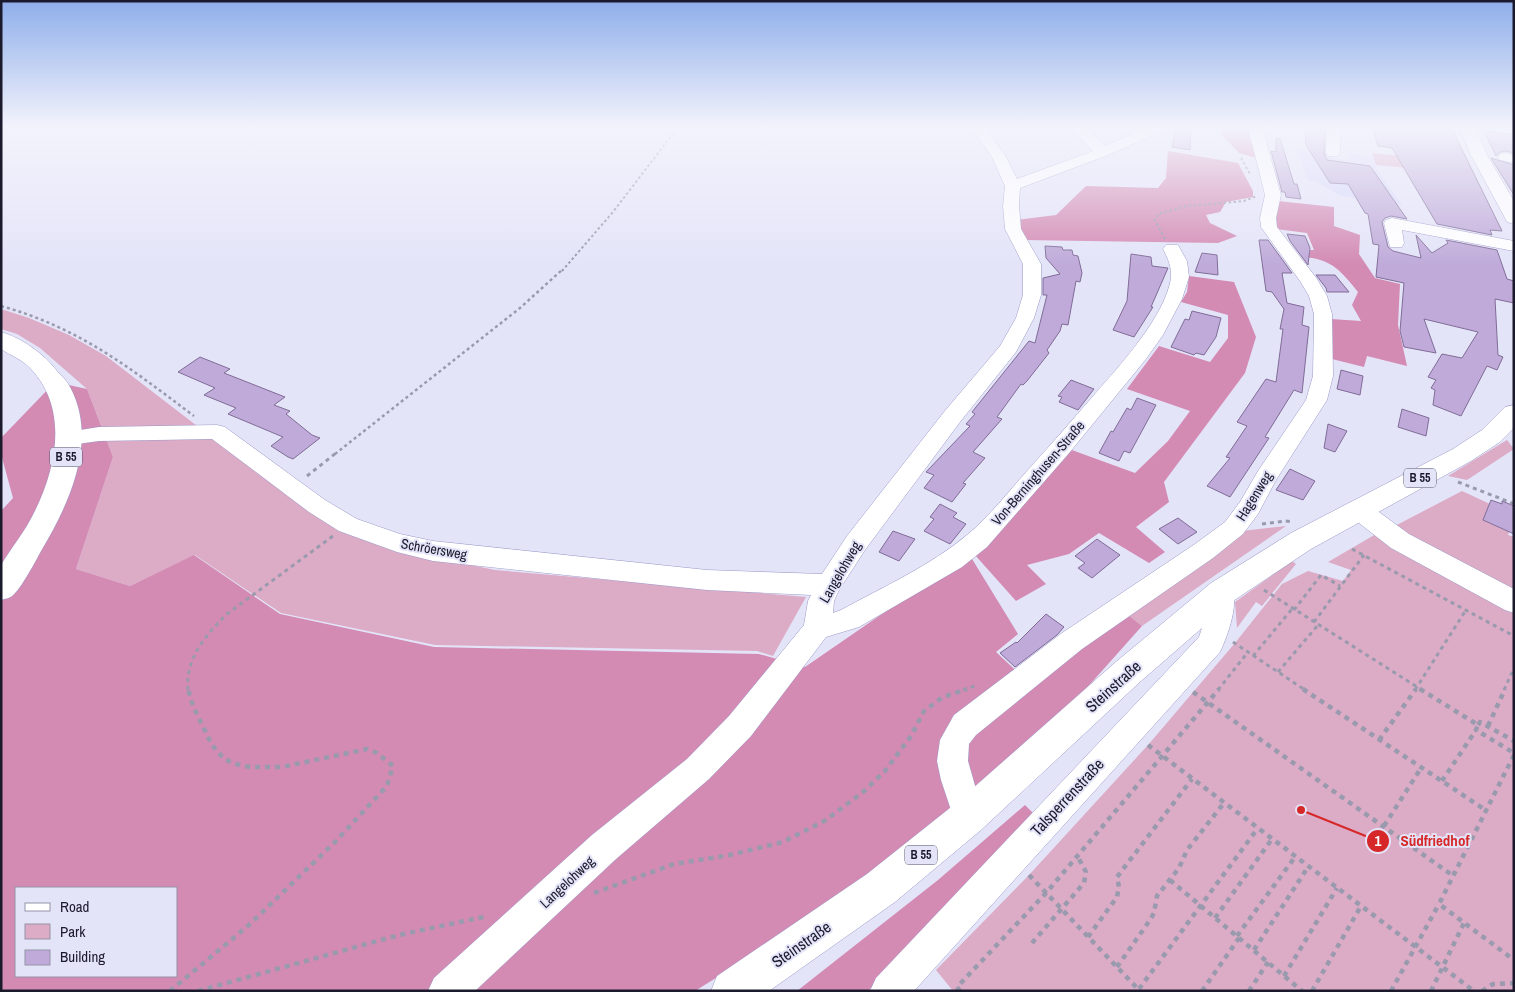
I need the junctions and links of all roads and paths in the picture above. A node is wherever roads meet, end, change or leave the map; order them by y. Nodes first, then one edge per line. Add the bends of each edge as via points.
1 (643, 173) edge
2 (1007, 173) edge
3 (1047, 173) edge
4 (1267, 173) edge
5 (1489, 173) edge
6 (1013, 186) junction
7 (1258, 196) dead end
8 (1514, 218) edge
9 (1396, 243) dead end
10 (1514, 246) edge
11 (1172, 249) joint
12 (1, 306) edge
13 (1, 339) edge
14 (1514, 413) edge
15 (217, 432) junction
16 (70, 438) junction
17 (1458, 482) dead end
18 (292, 488) junction
19 (1510, 505) dead end
20 (1359, 510) junction
21 (348, 525) junction
22 (1352, 549) dead end
23 (1364, 555) junction
24 (829, 584) junction
25 (1340, 586) junction
26 (1, 588) edge
27 (1228, 598) junction
28 (1514, 602) edge
29 (1293, 609) junction
30 (1466, 610) junction
31 (1316, 624) junction
32 (818, 629) junction
33 (1514, 636) edge
34 (1248, 652) junction
35 (1253, 656) junction
36 (1514, 668) edge
37 (1278, 672) junction
38 (1177, 679) junction
39 (986, 682) dead end
40 (1417, 687) junction
41 (1208, 702) junction
42 (1488, 726) junction
43 (1477, 727) junction
44 (1130, 731) junction
45 (1379, 740) junction
46 (1514, 741) edge
47 (1514, 754) edge
48 (1163, 756) junction
49 (1421, 768) junction
50 (1192, 779) junction
51 (1442, 782) junction
52 (1224, 803) junction
53 (1487, 811) junction
54 (968, 817) junction
55 (1384, 826) junction
56 (1258, 828) junction
57 (1272, 839) junction
58 (1012, 857) junction
59 (1078, 857) junction
60 (1295, 857) junction
61 (1308, 867) junction
62 (1452, 875) junction
63 (1170, 880) junction
64 (1337, 888) junction
65 (1046, 893) junction
66 (584, 897) dead end
67 (1439, 904) junction
68 (1201, 906) junction
69 (1361, 906) junction
70 (1062, 910) junction
71 (494, 915) dead end
72 (1215, 918) junction
73 (1464, 923) junction
74 (1088, 937) junction
75 (1238, 937) junction
76 (1032, 943) dead end
77 (1416, 948) junction
78 (1254, 950) junction
79 (1514, 960) edge
80 (1268, 962) junction
81 (1116, 967) junction
82 (1443, 968) junction
83 (1284, 976) junction
84 (1514, 983) edge
85 (1140, 990) edge
86 (170, 991) edge
87 (198, 991) edge
88 (447, 991) edge
89 (732, 991) edge
90 (889, 991) edge
91 (960, 991) edge
92 (1202, 991) edge
93 (1249, 991) edge
94 (1302, 991) edge
95 (1312, 991) edge
96 (1391, 991) edge
97 (1431, 991) edge
98 (1474, 991) edge
99 (1482, 991) edge

1 - 18 path via 582,250 556,277
2 - 6 street
3 - 6 street
4 - 54 street, Hagenweg via 1273,195 1269,227 1308,279 1318,296 1322,314 1323,376 1316,400 1234,528 1072,641 965,726 954,744 953,756
5 - 8 main road
6 - 24 street, Langelohweg via 1013,229 1032,264 1033,277 1032,295 1020,330 894,492
7 - 11 path via 1244,201 1187,206 1158,214 1156,220
9 - 10 street via 1392,224
11 - 32 street, Von-Berninghusen-Straße via 1180,277 1177,290 1153,335 1000,517 953,560 849,619
12 - 15 path via 46,319 93,342
13 - 16 main road, B 55 via 33,359 55,382 64,397
14 - 20 main road, Steinstraße / B 55 via 1491,436
15 - 16 street via 99,434
15 - 18 street, Schröersweg
16 - 26 main road, B 55 via 62,482 54,503 22,560
17 - 19 path via 1512,502
18 - 21 street, Schröersweg
20 - 27 main road, Steinstraße / B 55 via 1295,544
20 - 28 street via 1400,541
21 - 24 street, Schröersweg via 397,543 483,558 707,580
21 - 86 path via 227,614 200,643 187,674 186,685 189,698 216,752 227,760 261,768 372,750 393,766 387,786 336,841 249,925
22 - 23 path
23 - 25 path
23 - 30 path
24 - 32 street, Langelohweg via 819,610
25 - 29 path via 1321,575
25 - 31 path
27 - 29 path
27 - 34 path
27 - 38 street, Talsperrenstraße via 1210,644
27 - 54 main road, Steinstraße / B 55 via 1129,670
29 - 31 path
29 - 35 path
30 - 33 path
30 - 40 path
31 - 37 path
31 - 40 path
32 - 88 street, Langelohweg via 740,726 698,769 604,847
34 - 35 path
34 - 41 path
35 - 37 path
36 - 42 path
37 - 45 path
38 - 41 path
38 - 44 street, Talsperrenstraße
39 - 66 path via 943,697 924,711 911,736 885,770 863,792 826,820 783,842 674,864
40 - 43 path
40 - 45 path
41 - 48 path
41 - 55 path
42 - 43 path via 1480,722
42 - 46 path
43 - 47 path
43 - 51 path
44 - 48 path
44 - 58 street, Talsperrenstraße
45 - 49 path
47 - 53 path
48 - 50 path
48 - 59 path
49 - 51 path
49 - 55 path
50 - 52 path
50 - 74 path via 1117,877 1117,897
51 - 53 path
52 - 56 path
52 - 63 path via 1187,850
53 - 62 path
54 - 89 main road, Steinstraße / B 55 via 881,888
55 - 62 path
56 - 57 path
56 - 68 path
57 - 60 path
57 - 72 path
58 - 65 path
58 - 90 street, Talsperrenstraße
59 - 65 path
59 - 70 path via 1087,876
60 - 61 path
60 - 75 path
61 - 64 path
61 - 78 path
62 - 67 path
63 - 68 path
63 - 81 path via 1157,896 1150,920
64 - 69 path
64 - 83 path
65 - 70 path
65 - 91 path via 957,987
67 - 73 path
67 - 77 path
68 - 72 path
68 - 85 path
69 - 77 path
69 - 95 path
70 - 74 path
70 - 76 path
71 - 87 path via 399,935
72 - 75 path
73 - 79 path
73 - 82 path
74 - 81 path
75 - 78 path
75 - 92 path
77 - 82 path
77 - 96 path
78 - 80 path
80 - 83 path
80 - 93 path
81 - 85 path
82 - 97 path
82 - 98 path
83 - 94 path
84 - 99 path via 1493,984

